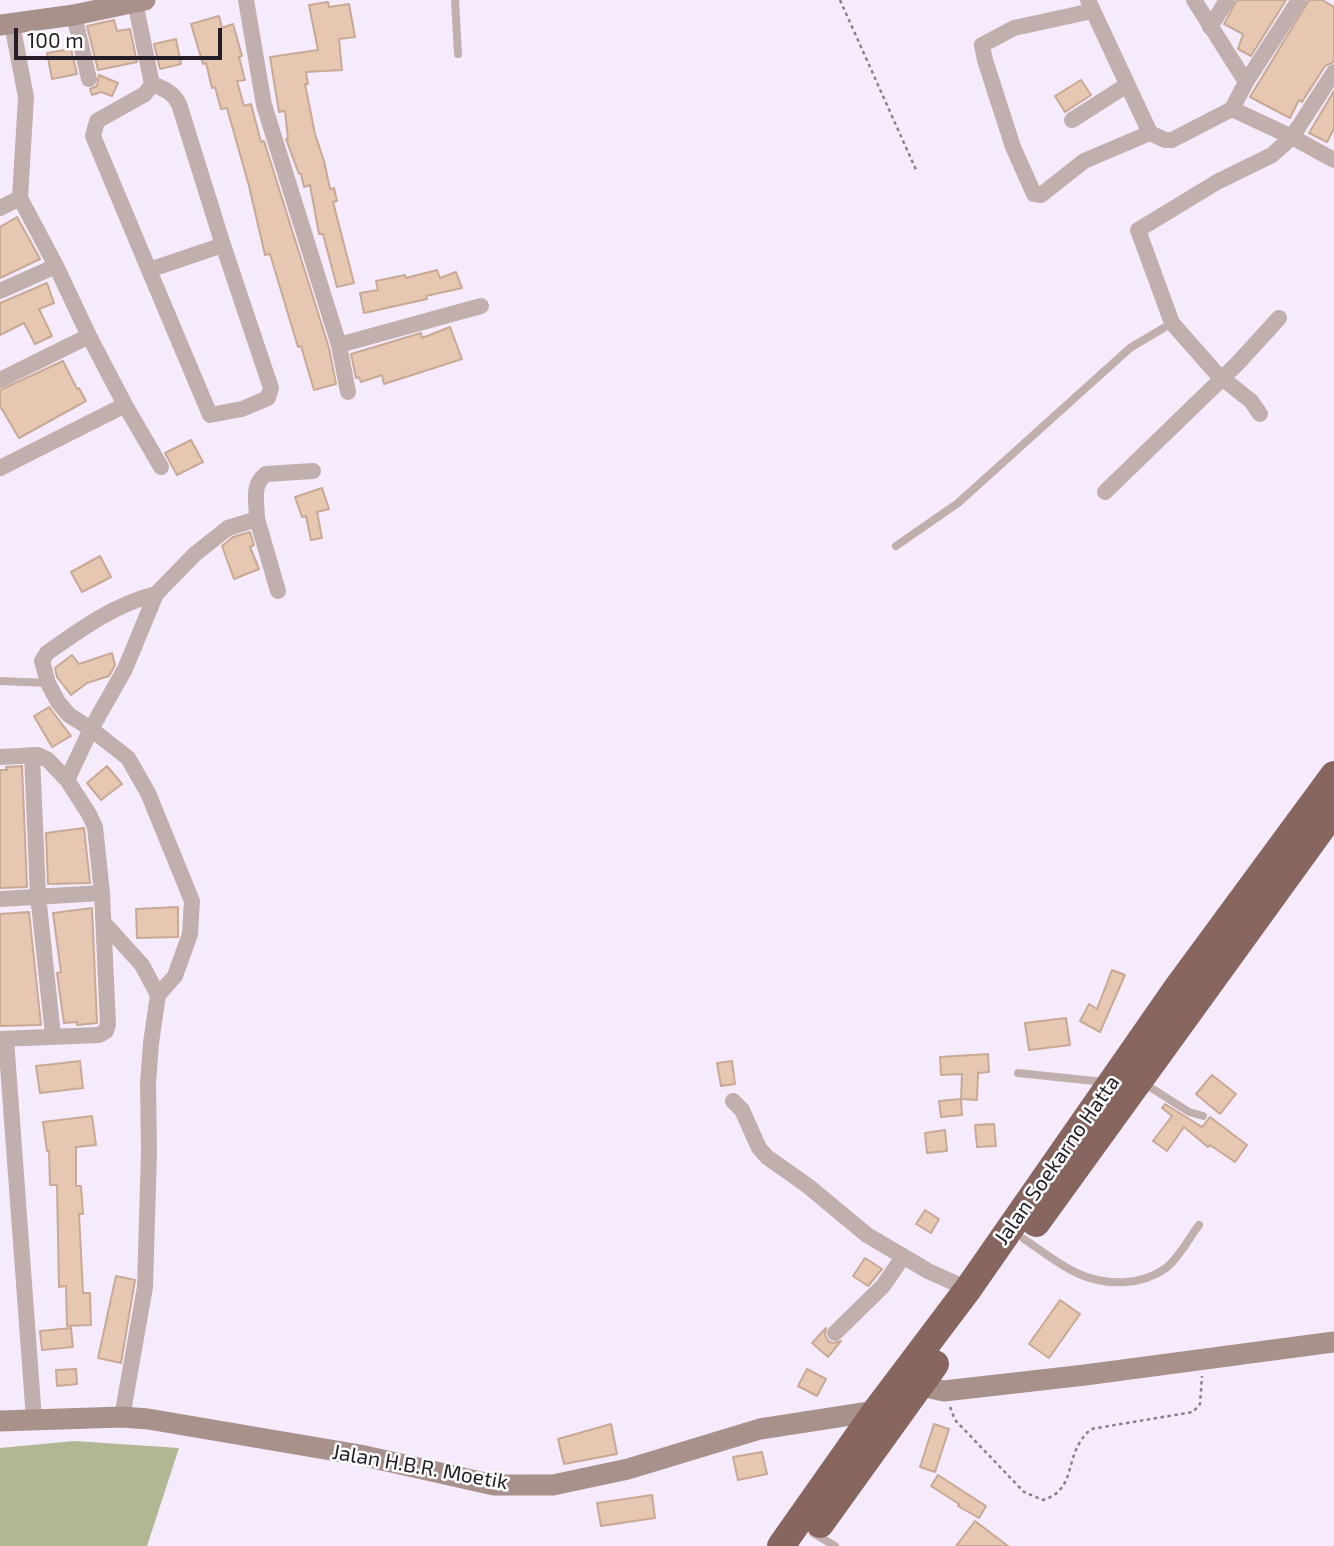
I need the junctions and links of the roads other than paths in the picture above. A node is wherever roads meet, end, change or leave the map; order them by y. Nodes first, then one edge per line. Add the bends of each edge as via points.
1 (246, 0) edge
2 (455, 0) edge
3 (1194, 0) edge
4 (1227, 0) edge
5 (1299, 0) edge
6 (140, 1) edge
7 (1091, 5) edge
8 (79, 9) edge
9 (6, 24) edge
10 (1210, 26) junction
11 (458, 54) dead end
12 (1334, 72) edge
13 (89, 79) dead end
14 (1246, 82) junction
15 (152, 85) junction
16 (1127, 85) junction
17 (1232, 109) junction
18 (1072, 120) dead end
19 (1150, 133) junction
20 (1292, 137) junction
21 (1334, 160) edge
22 (20, 198) junction
23 (0, 208) edge
24 (223, 245) junction
25 (56, 266) junction
26 (149, 270) junction
27 (0, 291) edge
28 (481, 306) dead end
29 (1279, 318) dead end
30 (1172, 323) junction
31 (89, 336) junction
32 (339, 345) junction
33 (1222, 379) junction
34 (0, 380) edge
35 (348, 393) dead end
36 (125, 405) junction
37 (1260, 414) dead end
38 (161, 467) dead end
39 (0, 468) edge
40 (313, 471) dead end
41 (1105, 492) dead end
42 (257, 519) junction
43 (896, 546) dead end
44 (278, 591) dead end
45 (156, 594) junction
46 (0, 681) edge
47 (48, 683) junction
48 (91, 729) junction
49 (32, 755) junction
50 (0, 757) edge
51 (1334, 775) edge
52 (67, 780) junction
53 (1334, 811) edge
54 (102, 893) junction
55 (38, 895) junction
56 (0, 899) edge
57 (104, 923) junction
58 (158, 995) junction
59 (53, 1035) junction
60 (3, 1039) edge
61 (1018, 1073) dead end
62 (1140, 1080) junction
63 (1110, 1082) junction
64 (733, 1101) dead end
65 (1203, 1116) dead end
66 (1199, 1225) dead end
67 (1024, 1239) junction
68 (903, 1257) junction
69 (968, 1289) junction
70 (835, 1334) dead end
71 (1334, 1342) edge
72 (932, 1388) junction
73 (876, 1411) junction
74 (122, 1417) junction
75 (34, 1419) junction
76 (0, 1421) edge
77 (817, 1542) edge
78 (781, 1546) edge

1 - 32 street via 264,105
2 - 11 lane
3 - 10 street
4 - 10 street
5 - 14 street
6 - 8 street
6 - 15 street
7 - 16 street
7 - 19 street via 1014,28 982,45 1013,147 1034,194 1041,195 1084,161
8 - 9 street
8 - 13 street
9 - 22 street via 26,97
10 - 14 street
12 - 20 street
14 - 17 street
15 - 24 street via 167,90 180,104
15 - 26 street via 97,121 93,136
16 - 18 street
16 - 19 street
17 - 19 street via 1172,140
17 - 20 street
20 - 21 street
20 - 30 street via 1272,155 1138,230
22 - 23 street
22 - 25 street
24 - 26 street
24 - 26 street via 271,388 268,398 242,409 210,415
25 - 27 street
25 - 31 street
28 - 32 street
29 - 33 street
30 - 33 street
30 - 43 lane via 1130,348 958,503
31 - 34 street
31 - 36 street
32 - 35 street
33 - 37 street
33 - 41 street
36 - 38 street
36 - 39 street
40 - 42 street via 265,474 256,488
42 - 44 street
42 - 45 street via 228,528
45 - 47 street via 97,619 47,653 42,661
45 - 48 street via 125,669
46 - 47 lane
47 - 48 street via 69,715
48 - 52 street
48 - 58 street via 118,749 135,770 190,892 190,934 175,975
49 - 50 street
49 - 52 street via 48,760
49 - 55 street
51 - 63 highway, Jalan Soekarno Hatta
52 - 54 street via 95,828
53 - 62 highway, Jalan Soekarno Hatta
54 - 55 street
54 - 57 street
55 - 56 street
55 - 59 street
57 - 58 street via 142,965
57 - 59 street via 108,1028 99,1035
58 - 74 street via 148,1084 145,1287
59 - 60 street
60 - 75 street
61 - 63 lane
62 - 65 lane
62 - 67 highway, Jalan Soekarno Hatta
63 - 69 highway, Jalan Soekarno Hatta
64 - 68 street via 761,1152 867,1235
66 - 67 lane via 1168,1266 1133,1283 1077,1274
67 - 72 highway, Jalan Soekarno Hatta
68 - 69 street
68 - 70 street via 883,1286
69 - 73 highway, Jalan Soekarno Hatta
71 - 72 street
72 - 77 highway, Jalan Soekarno Hatta
73 - 74 street, Jalan H.B.R. Moetik via 760,1429 628,1469 553,1485 494,1485 360,1455
73 - 78 highway, Jalan Soekarno Hatta
74 - 75 street, Jalan H.B.R. Moetik
75 - 76 street, Jalan H.B.R. Moetik

